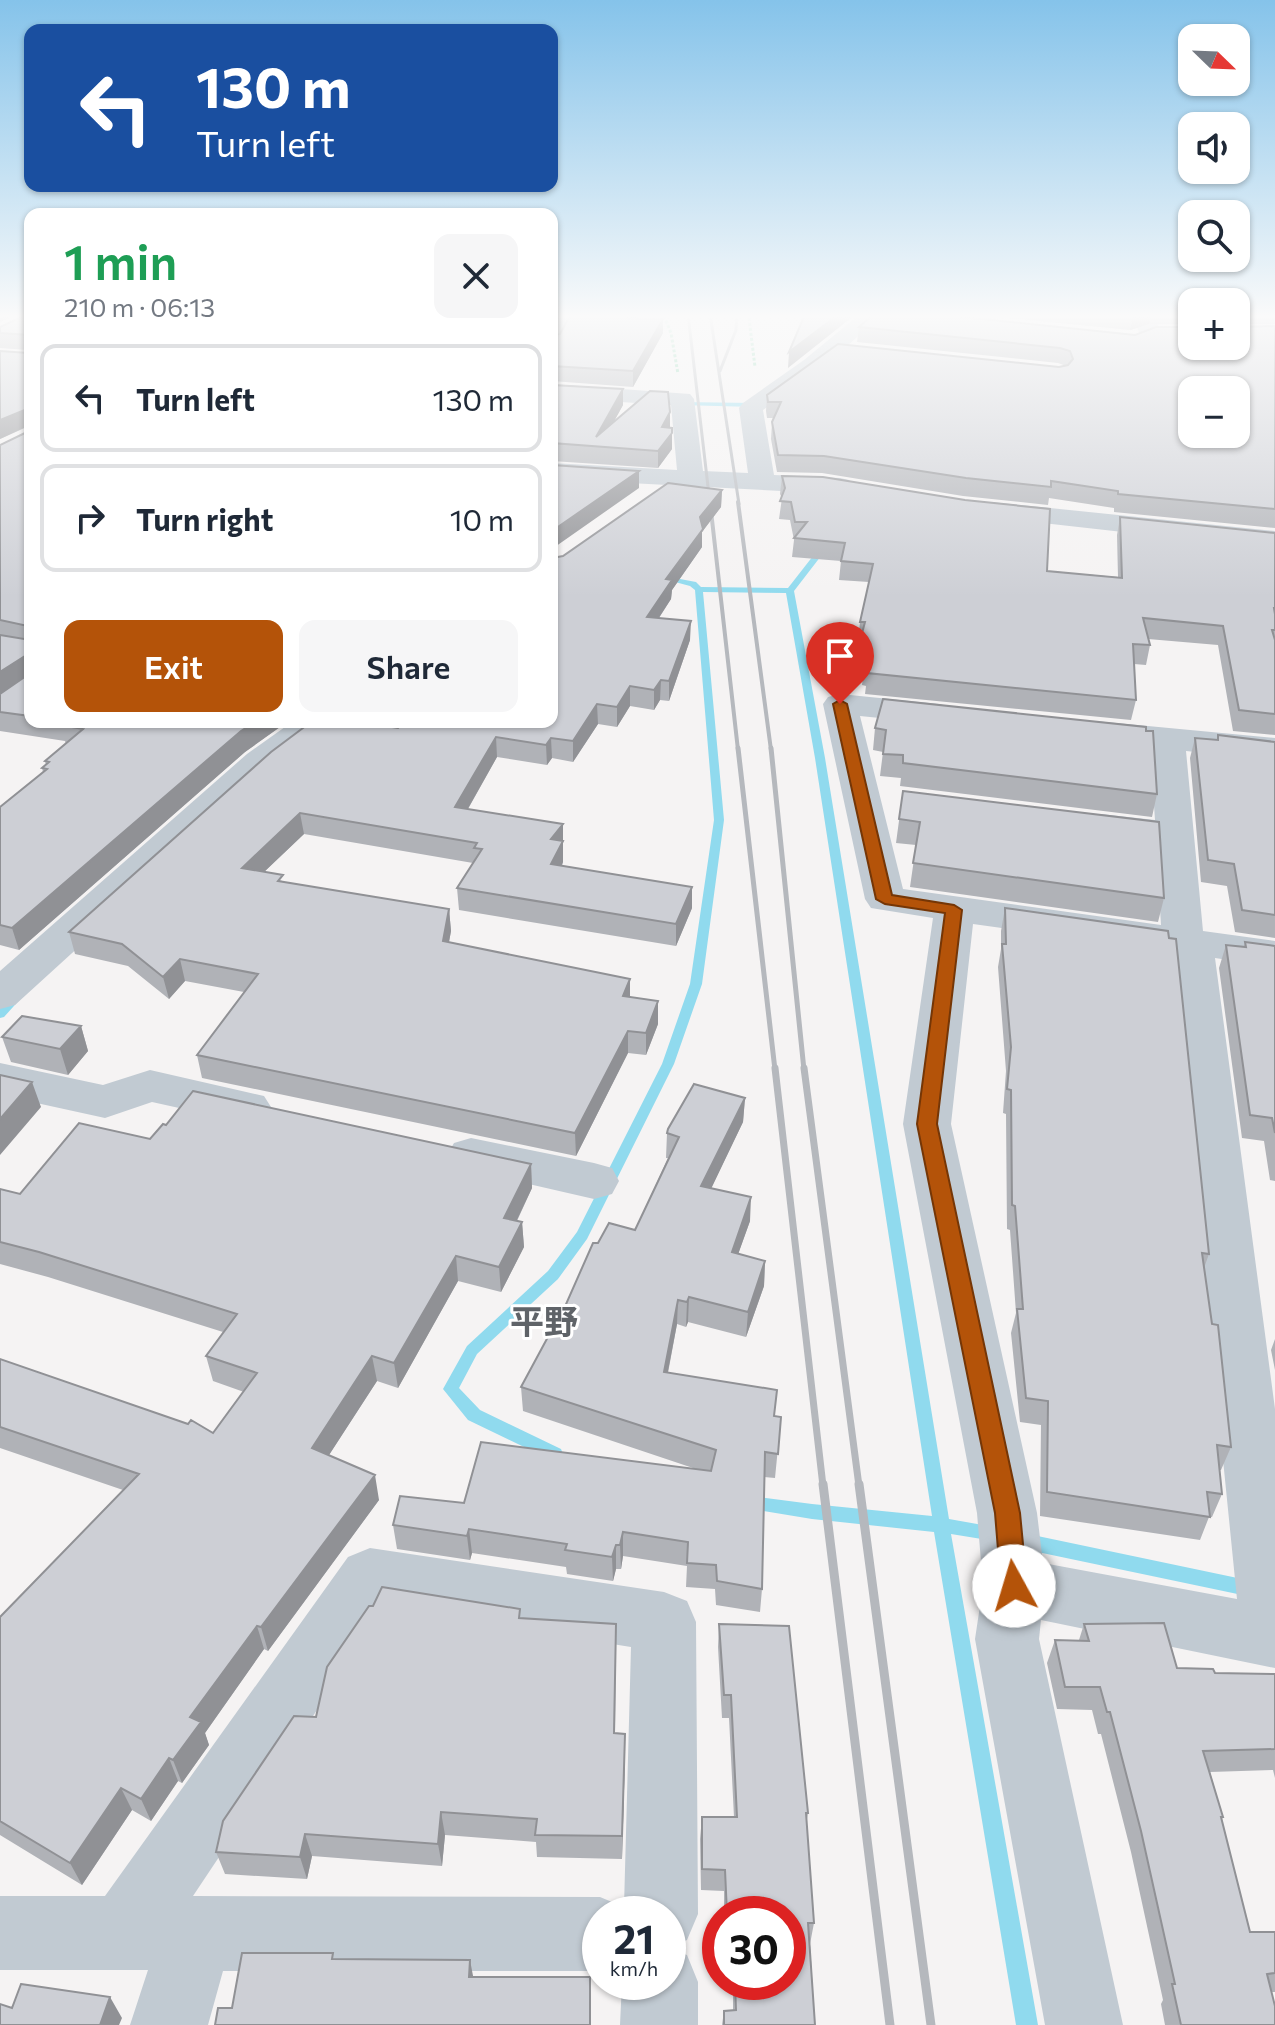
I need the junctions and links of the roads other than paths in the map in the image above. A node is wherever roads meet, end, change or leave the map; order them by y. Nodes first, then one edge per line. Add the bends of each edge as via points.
1 (682, 408) edge
2 (758, 408) edge
3 (558, 471) edge
4 (683, 480) junction
5 (762, 481) junction
6 (843, 487) edge
7 (639, 505) edge
8 (963, 507) edge
9 (1275, 540) edge
10 (965, 717) edge
11 (1058, 727) edge
12 (306, 728) edge
13 (1167, 738) junction
14 (1275, 749) edge
15 (1065, 820) edge
16 (1174, 834) junction
17 (954, 910) junction
18 (1187, 942) junction
19 (1275, 954) edge
20 (0, 995) edge
21 (0, 1079) edge
22 (288, 1116) edge
23 (426, 1145) edge
24 (594, 1181) dead end
25 (1011, 1554) junction
26 (1271, 1613) edge
27 (661, 1896) edge
28 (0, 1933) edge
29 (124, 1933) junction
30 (197, 1933) junction
31 (582, 1934) edge
32 (660, 2000) edge
33 (169, 2025) edge
34 (659, 2025) edge
35 (1084, 2025) edge

1 - 4 street
2 - 5 street
3 - 4 street
4 - 5 street
4 - 7 street
5 - 6 street
8 - 9 street
10 - 17 street via 840,704 877,797 885,899
11 - 13 street
12 - 20 street via 260,762
13 - 14 street
13 - 16 street
15 - 16 street
16 - 18 street
17 - 18 street
17 - 25 street via 927,1124
18 - 19 street
18 - 26 street
21 - 22 street via 105,1102 150,1086
23 - 24 street
25 - 26 street
25 - 35 street via 1007,1639
27 - 29 street via 664,1622 370,1577
28 - 29 street
29 - 30 street
30 - 31 street
30 - 33 street
32 - 34 street

